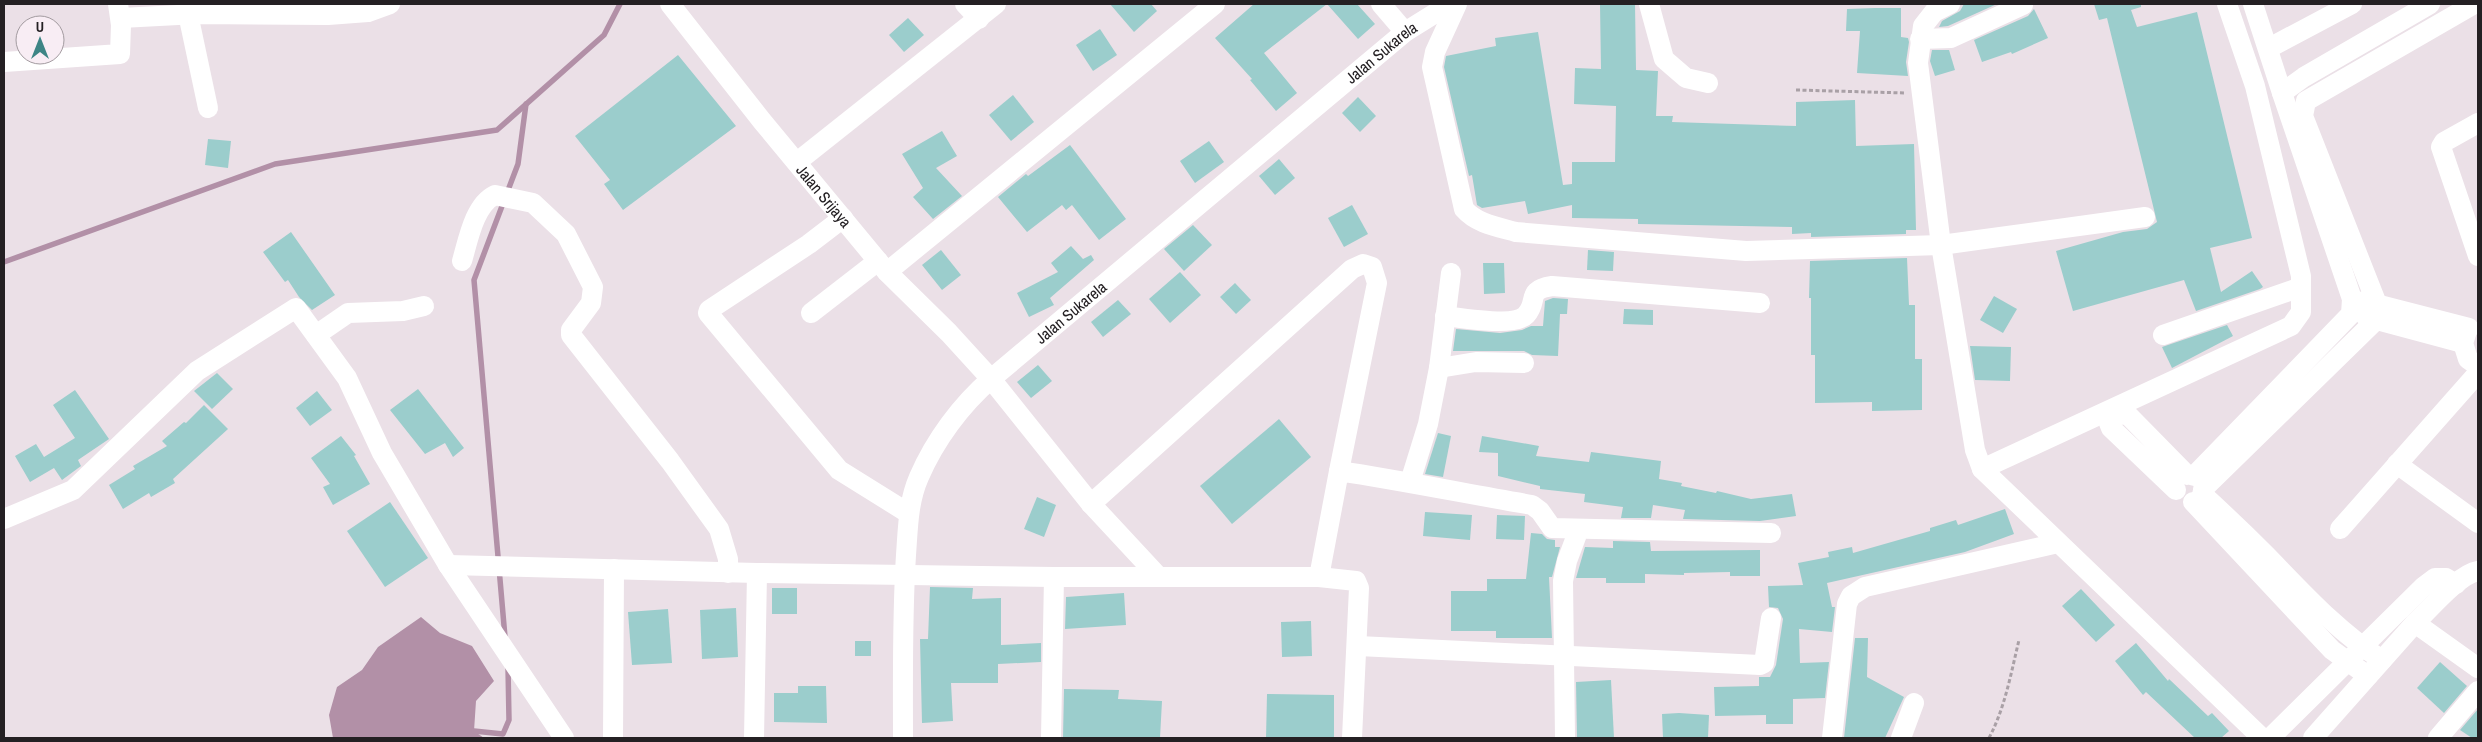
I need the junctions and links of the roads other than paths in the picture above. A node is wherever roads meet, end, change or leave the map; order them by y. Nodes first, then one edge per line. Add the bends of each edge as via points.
1 (390, 4) edge
2 (670, 4) edge
3 (965, 4) edge
4 (996, 4) edge
5 (1215, 4) edge
6 (1381, 4) edge
7 (1450, 4) edge
8 (1457, 4) edge
9 (1649, 4) edge
10 (1950, 4) edge
11 (2227, 4) edge
12 (2253, 4) edge
13 (2352, 4) edge
14 (2430, 4) edge
15 (2474, 4) edge
16 (2023, 5) edge
17 (119, 11) edge
18 (188, 14) junction
19 (979, 19) junction
20 (1405, 32) junction
21 (1920, 39) junction
22 (2269, 48) junction
23 (4, 62) edge
24 (1708, 82) dead end
25 (2282, 93) junction
26 (208, 108) dead end
27 (2478, 123) edge
28 (797, 162) junction
29 (2145, 217) dead end
30 (843, 218) junction
31 (1941, 245) junction
32 (2477, 248) edge
33 (462, 261) dead end
34 (883, 267) junction
35 (1450, 273) dead end
36 (2301, 287) junction
37 (1760, 303) dead end
38 (424, 306) dead end
39 (2352, 306) junction
40 (2377, 311) junction
41 (811, 312) dead end
42 (1445, 316) junction
43 (2470, 331) edge
44 (2163, 335) dead end
45 (316, 336) junction
46 (1524, 363) dead end
47 (2478, 366) edge
48 (1439, 368) junction
49 (2478, 373) edge
50 (991, 379) junction
51 (2397, 464) junction
52 (1982, 470) junction
53 (1339, 471) junction
54 (1410, 482) junction
55 (2192, 488) junction
56 (1091, 504) junction
57 (908, 513) junction
58 (4, 519) edge
59 (2478, 523) edge
60 (1579, 529) junction
61 (2340, 529) dead end
62 (1771, 533) dead end
63 (2058, 543) junction
64 (448, 565) junction
65 (614, 569) junction
66 (2478, 571) edge
67 (728, 572) junction
68 (757, 573) junction
69 (905, 573) junction
70 (1157, 576) junction
71 (1054, 577) junction
72 (1319, 577) junction
73 (2456, 584) junction
74 (1771, 618) dead end
75 (2318, 621) junction
76 (2415, 623) junction
77 (1358, 646) junction
78 (2363, 648) junction
79 (1563, 656) junction
80 (2382, 660) junction
81 (2348, 662) junction
82 (2478, 668) edge
83 (2368, 676) junction
84 (2478, 691) edge
85 (1914, 703) dead end
86 (564, 738) edge
87 (613, 738) edge
88 (754, 738) edge
89 (903, 738) edge
90 (1051, 738) edge
91 (1352, 738) edge
92 (1565, 738) edge
93 (1832, 738) edge
94 (1901, 738) edge
95 (2262, 738) edge
96 (2270, 738) edge
97 (2313, 738) edge
98 (2438, 738) edge

1 - 18 street via 368,12 328,15
2 - 28 street, Jalan Srijaya
3 - 19 street
4 - 19 street
5 - 34 street
6 - 20 street
7 - 20 street, Jalan Sukarela
8 - 31 street via 1435,52 1432,67 1464,210 1472,218 1516,232 1746,251
9 - 24 street via 1664,59 1686,78
10 - 21 street via 1934,12
11 - 36 street via 2255,86
12 - 22 street
13 - 22 street
14 - 25 street
15 - 40 street via 2306,101 2303,116
16 - 21 street via 1951,38
17 - 18 street
17 - 23 street via 122,51 116,56
18 - 26 street
19 - 28 street
20 - 50 street, Jalan Sukarela
21 - 31 street via 1918,63
22 - 25 street
25 - 39 street
27 - 32 street via 2444,142 2441,147
28 - 30 street, Jalan Srijaya
29 - 31 street
30 - 34 street, Jalan Srijaya
30 - 57 street via 708,313 839,470
31 - 52 street via 1975,450
33 - 67 street via 476,218 487,201 504,197 533,203 566,234 594,288 591,303 571,330 571,335 719,529 727,552
34 - 41 street
34 - 50 street, Jalan Srijaya
35 - 42 street
36 - 44 street
36 - 52 street via 2301,312 2291,326
37 - 42 street via 1552,286 1540,288 1533,294 1528,314 1522,318 1500,321
38 - 45 street via 403,311 348,313
39 - 40 street
39 - 55 street
40 - 43 street via 2425,324
40 - 55 street
42 - 48 street
43 - 47 street via 2468,359
45 - 58 street via 295,308 197,371 73,490
45 - 64 street via 347,378 382,453
46 - 48 street via 1476,362
48 - 54 street via 1428,424
49 - 51 street
50 - 56 street, Jalan Srijaya
50 - 57 street, Jalan Sukarela via 966,405 932,450 918,478
51 - 59 street
51 - 61 street
52 - 63 street
53 - 54 street
53 - 56 street via 1377,283 1372,267 1364,264 1352,269
53 - 72 street
54 - 60 street via 1532,505 1552,528
55 - 75 street via 2247,535
56 - 70 street, Jalan Srijaya
57 - 69 street, Jalan Sukarela
60 - 62 street
60 - 79 street via 1563,581
63 - 93 street via 1865,587 1851,596 1843,633
63 - 95 street
64 - 65 street
64 - 86 street
65 - 67 street
65 - 87 street
66 - 73 street
67 - 68 street
68 - 69 street
68 - 88 street
69 - 71 street
69 - 89 street, Jalan Sukarela
70 - 71 street
70 - 72 street
71 - 90 street
72 - 77 street via 1359,584
73 - 76 street
73 - 78 street via 2446,578 2435,578
74 - 79 street via 1764,663 1760,665
75 - 78 street
75 - 81 street via 2332,650
76 - 80 street
76 - 82 street
77 - 79 street
77 - 91 street
78 - 80 street
78 - 81 street
79 - 92 street
80 - 83 street
81 - 83 street
81 - 96 street
83 - 97 street
84 - 98 street
85 - 94 street

